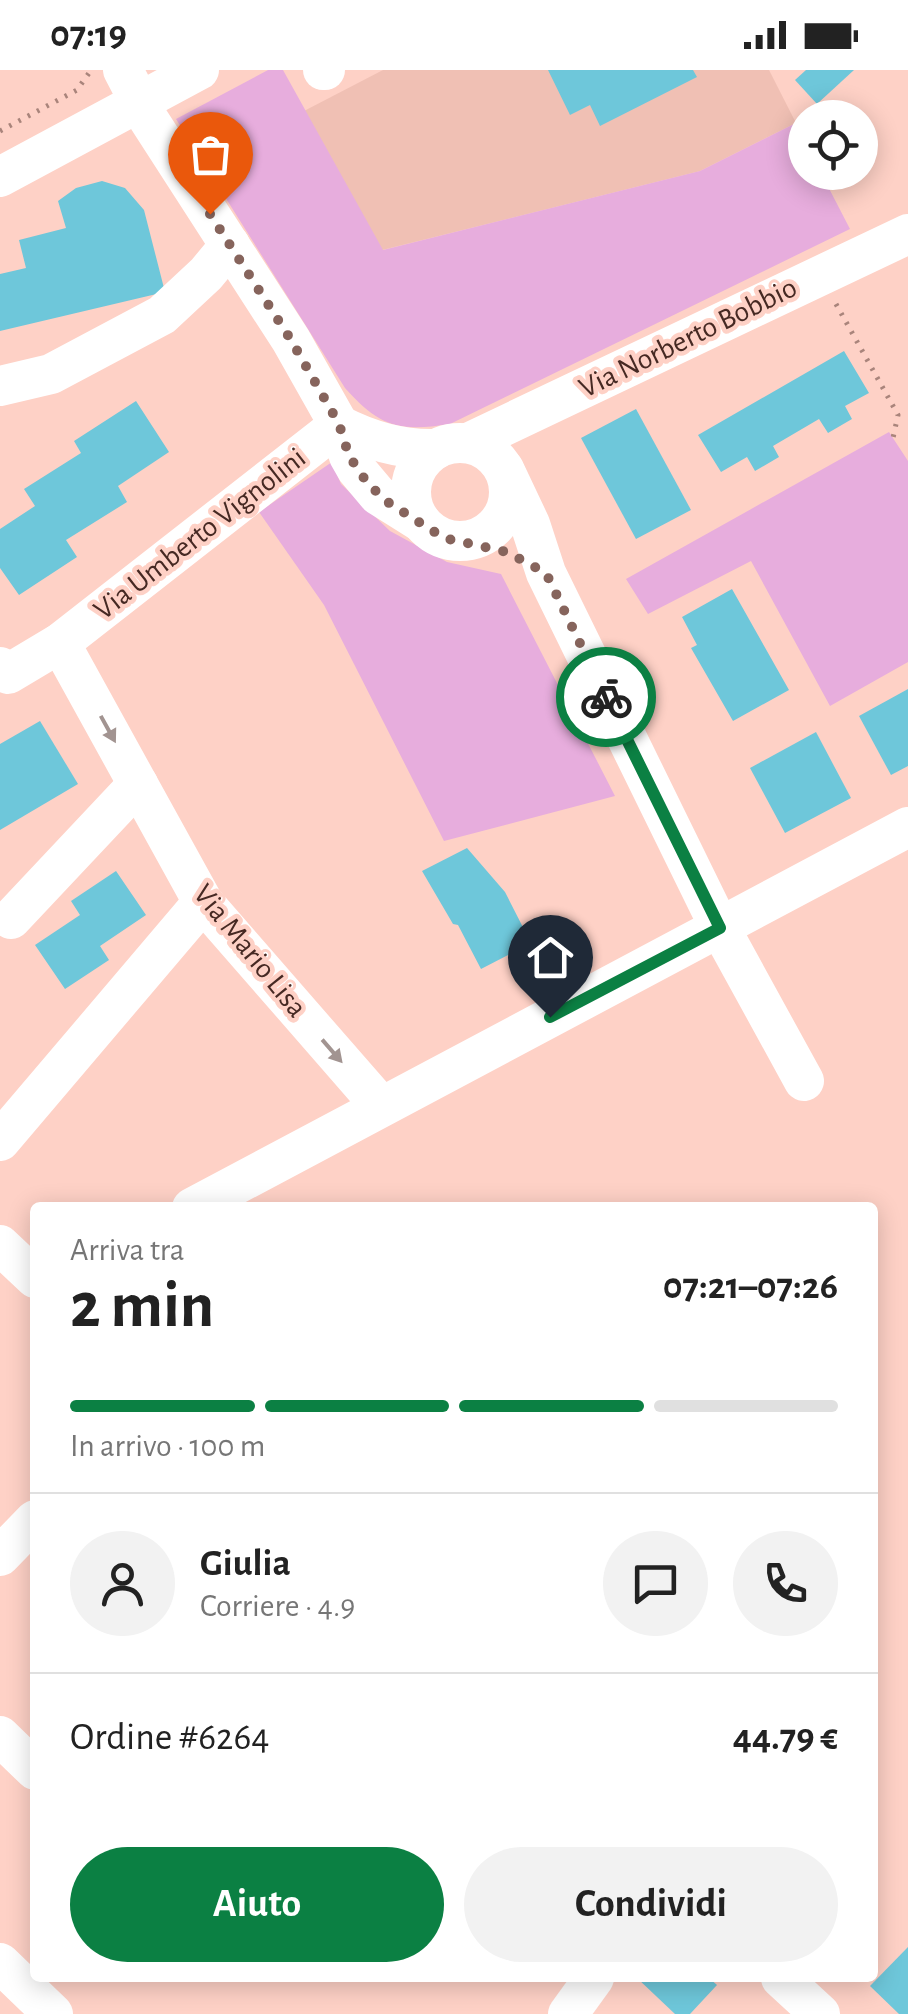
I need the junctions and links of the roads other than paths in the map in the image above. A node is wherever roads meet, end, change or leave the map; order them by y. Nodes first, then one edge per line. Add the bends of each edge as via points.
1 (200, 70) edge
2 (130, 86) edge
3 (0, 177) edge
4 (908, 234) edge
5 (230, 245) junction
6 (0, 386) edge
7 (339, 424) junction
8 (452, 446) junction
9 (504, 469) junction
10 (421, 522) junction
11 (456, 541) junction
12 (546, 573) junction
13 (60, 644) junction
14 (0, 667) edge
15 (138, 784) junction
16 (908, 827) edge
17 (203, 902) junction
18 (10, 919) dead end
19 (720, 928) junction
20 (804, 1081) dead end
21 (380, 1105) junction
22 (0, 1141) edge
23 (203, 1202) edge
24 (0, 1245) edge
25 (30, 1273) edge
26 (30, 1525) edge
27 (0, 1556) edge
28 (0, 1736) edge
29 (30, 1765) edge
30 (0, 1963) edge
31 (591, 1982) edge
32 (786, 1982) edge
33 (53, 2014) edge
34 (568, 2014) edge
35 (820, 2014) edge

1 - 2 street
2 - 3 street
2 - 5 street
4 - 8 street, Via Norberto Bobbio
5 - 6 street via 162,315 51,374
5 - 7 street
7 - 8 street via 417,450
7 - 10 street via 368,484
7 - 13 street, Via Umberto Vignolini
8 - 9 street via 483,448
8 - 10 street via 423,460 414,474 411,491
9 - 11 street via 509,498 497,525
9 - 12 street
10 - 11 street
11 - 12 street via 507,552
12 - 19 street
13 - 14 street, Via Umberto Vignolini via 8,674
13 -> 15 street, Via Mario Lisa
15 - 17 street, Via Mario Lisa
15 - 18 street
16 - 19 street
17 -> 21 street, Via Mario Lisa
17 - 22 street
19 - 20 street
19 - 21 street
21 - 23 street
24 - 25 street
26 - 27 street
28 - 29 street
30 - 33 street
31 - 34 street
32 - 35 street

